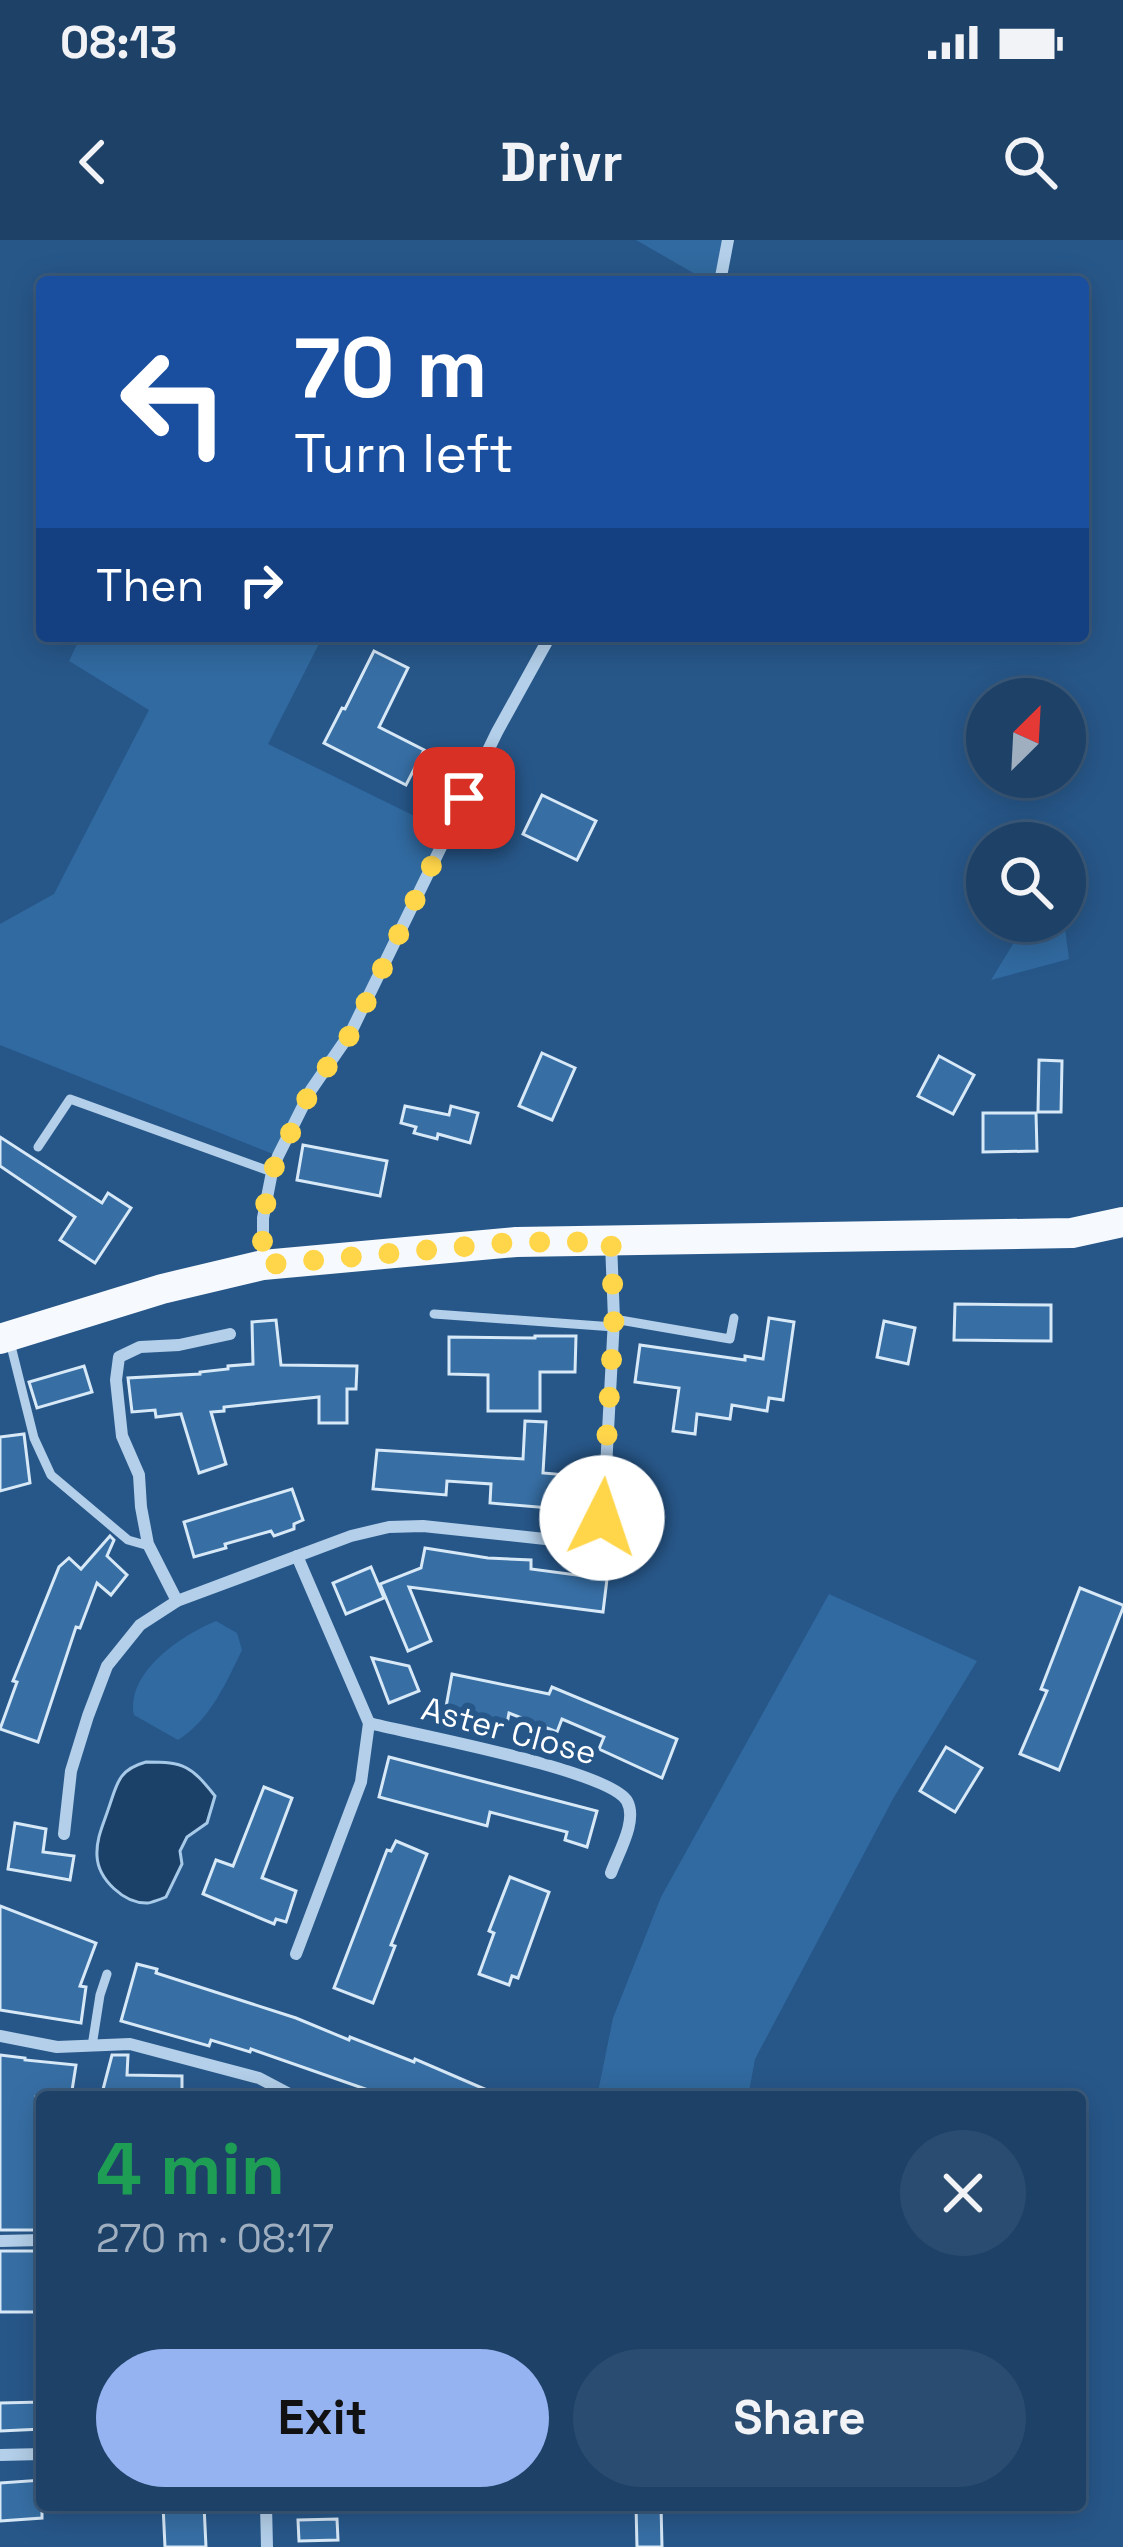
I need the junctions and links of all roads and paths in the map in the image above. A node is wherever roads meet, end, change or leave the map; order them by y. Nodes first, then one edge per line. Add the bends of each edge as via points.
1 (728, 240) edge
2 (721, 276) edge
3 (547, 642) edge
4 (38, 1147) dead end
5 (272, 1172) junction
6 (1123, 1222) edge
7 (611, 1242) junction
8 (262, 1265) junction
9 (434, 1314) dead end
10 (734, 1318) dead end
11 (614, 1323) junction
12 (230, 1334) dead end
13 (4, 1338) edge
14 (149, 1546) junction
15 (297, 1556) junction
16 (177, 1601) junction
17 (369, 1724) junction
18 (64, 1834) dead end
19 (611, 1873) dead end
20 (296, 1954) dead end
21 (107, 1974) dead end
22 (0, 2036) edge
23 (92, 2046) junction
24 (284, 2091) edge
25 (36, 2240) edge
26 (0, 2241) edge
27 (36, 2454) edge
28 (0, 2455) edge
29 (266, 2511) edge
30 (267, 2547) edge

1 - 2 street
3 - 5 street via 352,1032 311,1090
4 - 5 lane via 70,1099
5 - 8 street
6 - 7 main road via 1072,1233
7 - 8 main road via 516,1242
7 - 11 street
8 - 13 main road
9 - 11 lane
10 - 11 lane via 730,1339
11 - 15 street via 604,1505 586,1539 389,1527
12 - 14 street via 140,1347 118,1358 122,1436 139,1475
13 - 14 lane via 51,1475 128,1540
14 - 16 street
15 - 16 street
15 - 17 street, Aster Close
16 - 18 street via 140,1625 107,1666 71,1772 74,1815
17 - 19 street, Aster Close via 611,1786 630,1813
17 - 20 street, Aster Close via 361,1782
21 - 23 lane
22 - 23 street
23 - 24 street via 130,2044
25 - 26 street
27 - 28 street
29 - 30 street

